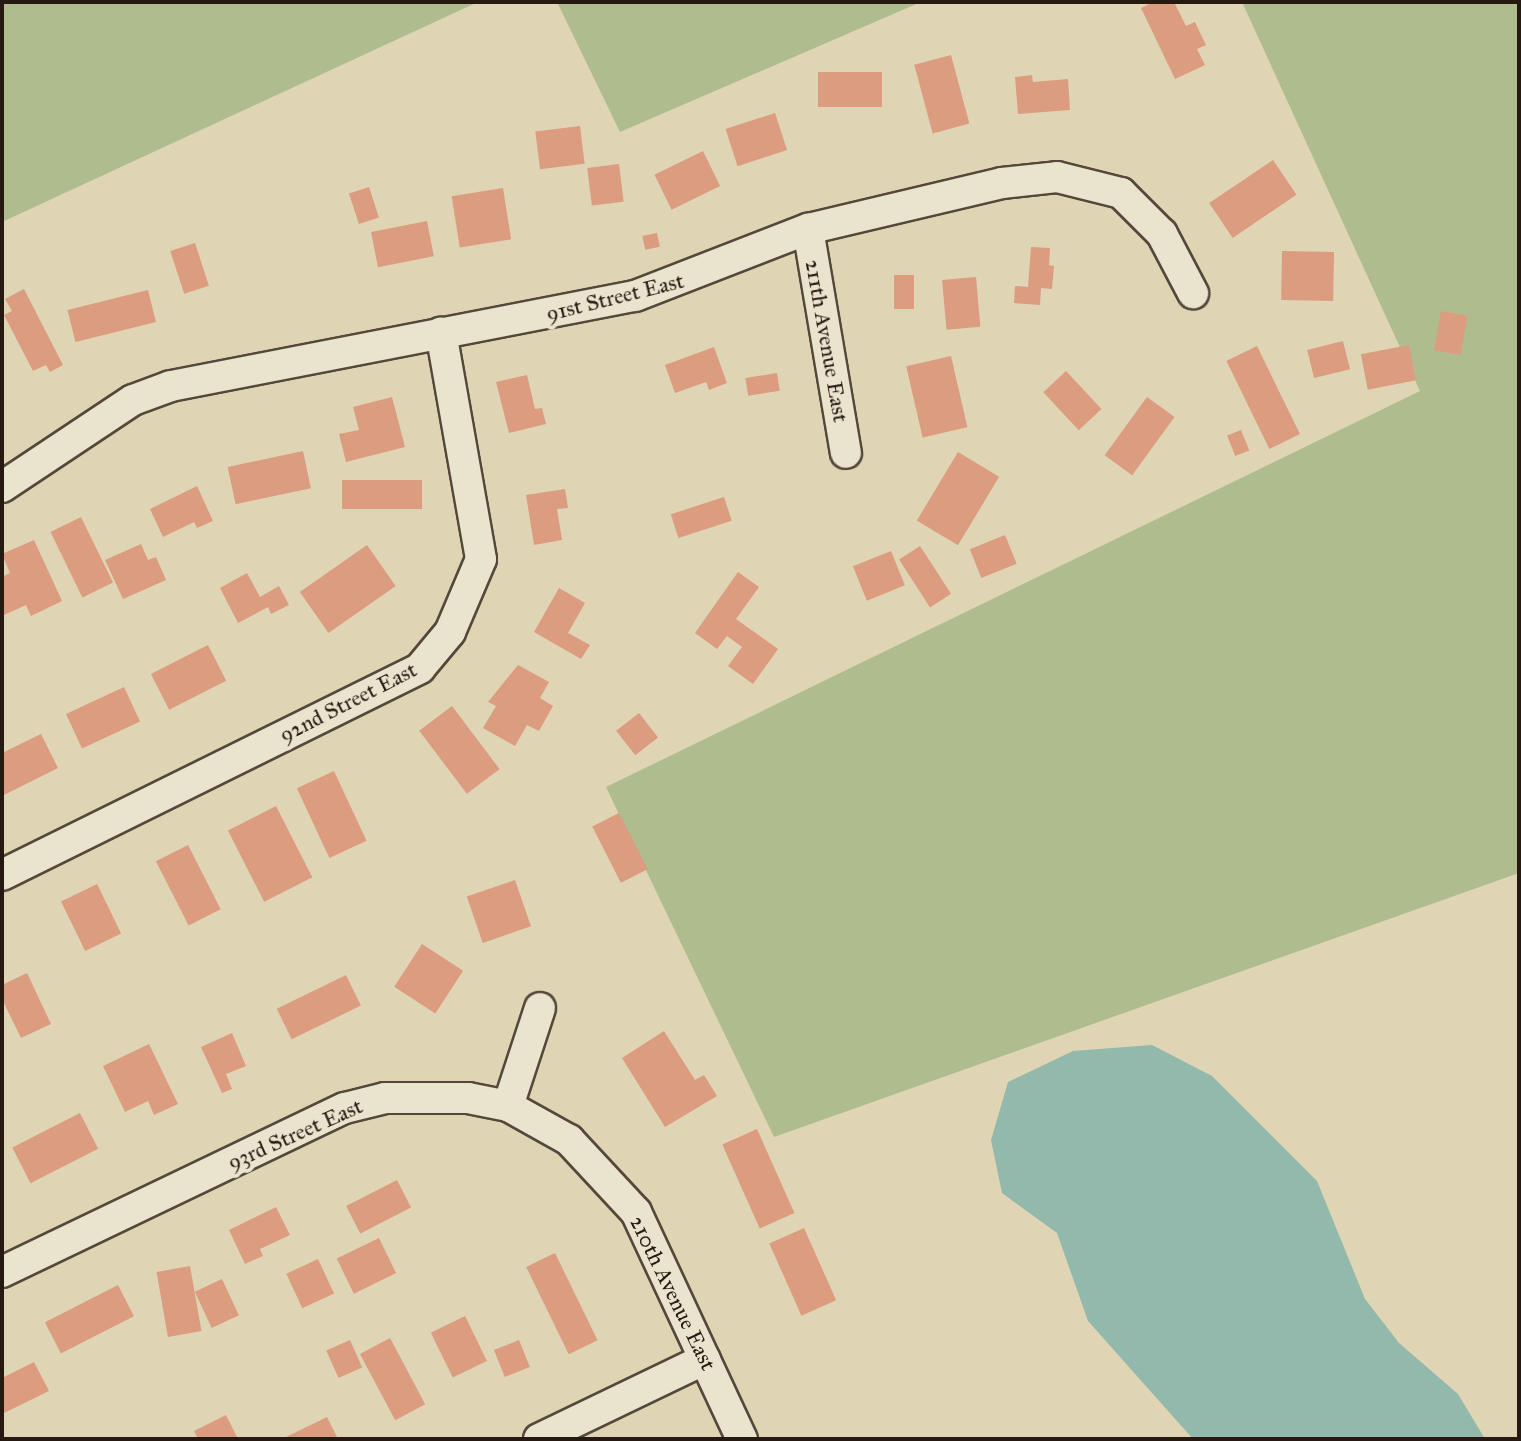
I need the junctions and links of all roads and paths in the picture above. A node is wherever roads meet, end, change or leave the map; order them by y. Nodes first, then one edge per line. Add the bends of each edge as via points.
1 (808, 229) junction
2 (1193, 293) dead end
3 (441, 333) junction
4 (846, 453) dead end
5 (2, 487) edge
6 (2, 875) edge
7 (540, 1008) dead end
8 (508, 1106) junction
9 (2, 1272) edge
10 (705, 1359) junction
11 (539, 1439) edge
12 (742, 1439) edge

1 - 2 street, 91st Street East via 1002,183 1057,177 1121,193 1146,214
1 - 3 street, 91st Street East via 635,296
1 - 4 street, 211th Avenue East
3 - 5 street, 91st Street East via 171,386 133,400
3 - 6 street, 92nd Street East via 481,559 450,632 420,668
7 - 8 street
8 - 9 street, 93rd Street East via 468,1098 385,1098 345,1108
8 - 10 street, 210th Avenue East via 569,1140 636,1212
10 - 11 street
10 - 12 street, 210th Avenue East

